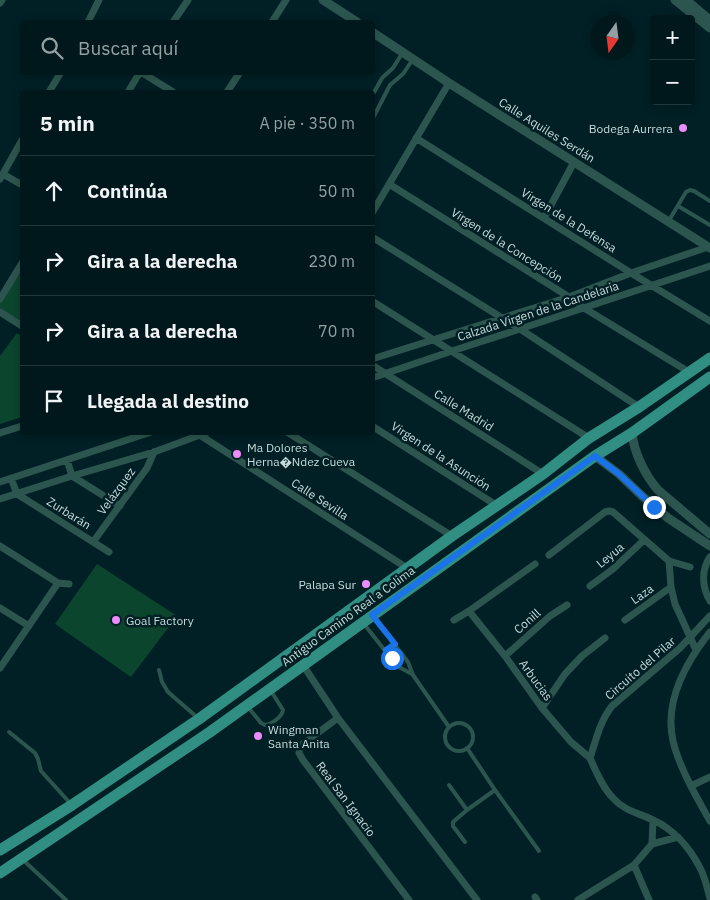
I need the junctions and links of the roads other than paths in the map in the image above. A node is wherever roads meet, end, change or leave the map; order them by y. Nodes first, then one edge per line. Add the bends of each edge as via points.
1 (100, 0) edge
2 (188, 0) edge
3 (286, 0) edge
4 (323, 0) edge
5 (675, 0) edge
6 (686, 0) edge
7 (89, 20) edge
8 (174, 20) edge
9 (273, 20) edge
10 (355, 20) edge
11 (710, 20) edge
12 (710, 28) edge
13 (375, 34) edge
14 (403, 52) junction
15 (413, 59) junction
16 (59, 75) edge
17 (139, 75) edge
18 (146, 75) edge
19 (238, 75) edge
20 (449, 83) junction
21 (50, 90) edge
22 (129, 90) edge
23 (170, 90) edge
24 (228, 90) edge
25 (375, 91) edge
26 (375, 114) edge
27 (416, 138) junction
28 (20, 144) edge
29 (574, 162) junction
30 (2, 176) edge
31 (20, 184) edge
32 (389, 184) junction
33 (710, 201) edge
34 (678, 206) junction
35 (375, 208) edge
36 (544, 218) junction
37 (668, 222) junction
38 (710, 224) edge
39 (375, 239) edge
40 (709, 248) edge
41 (710, 266) edge
42 (20, 267) edge
43 (631, 273) junction
44 (651, 286) junction
45 (569, 296) junction
46 (0, 300) edge
47 (375, 303) edge
48 (584, 308) junction
49 (0, 312) edge
50 (501, 318) junction
51 (710, 321) edge
52 (20, 325) edge
53 (520, 329) junction
54 (433, 339) junction
55 (452, 351) junction
56 (375, 358) edge
57 (710, 358) edge
58 (375, 367) edge
59 (689, 372) junction
60 (386, 374) junction
61 (375, 377) edge
62 (710, 377) edge
63 (639, 407) junction
64 (20, 427) edge
65 (375, 428) edge
66 (0, 433) edge
67 (632, 433) junction
68 (142, 435) edge
69 (195, 435) edge
70 (199, 435) edge
71 (292, 435) edge
72 (590, 438) junction
73 (154, 452) junction
74 (595, 456) junction
75 (67, 460) junction
76 (543, 474) junction
77 (72, 476) junction
78 (11, 478) junction
79 (0, 482) edge
80 (17, 494) junction
81 (0, 499) edge
82 (496, 505) junction
83 (120, 506) junction
84 (687, 514) junction
85 (679, 525) junction
86 (710, 534) edge
87 (452, 536) junction
88 (644, 540) junction
89 (93, 542) junction
90 (0, 546) edge
91 (710, 546) edge
92 (109, 552) dead end
93 (549, 555) dead end
94 (710, 557) edge
95 (669, 561) junction
96 (535, 564) dead end
97 (690, 567) dead end
98 (408, 568) junction
99 (58, 583) junction
100 (69, 584) dead end
101 (590, 586) dead end
102 (671, 587) junction
103 (710, 601) edge
104 (567, 605) dead end
105 (0, 608) edge
106 (470, 611) junction
107 (710, 616) edge
108 (367, 618) junction
109 (454, 620) dead end
110 (625, 620) dead end
111 (29, 626) junction
112 (710, 632) edge
113 (605, 638) dead end
114 (690, 638) junction
115 (395, 644) junction
116 (386, 650) junction
117 (696, 650) junction
118 (505, 656) junction
119 (303, 665) junction
120 (0, 668) edge
121 (159, 670) dead end
122 (413, 674) junction
123 (270, 689) junction
124 (246, 706) junction
125 (542, 708) junction
126 (338, 718) junction
127 (199, 719) junction
128 (449, 727) junction
129 (9, 732) dead end
130 (467, 748) junction
131 (590, 758) junction
132 (710, 777) edge
133 (449, 785) dead end
134 (691, 786) junction
135 (495, 790) junction
136 (72, 805) junction
137 (467, 810) junction
138 (652, 820) junction
139 (710, 821) edge
140 (678, 837) junction
141 (465, 842) dead end
142 (652, 844) junction
143 (0, 850) edge
144 (539, 851) dead end
145 (22, 858) junction
146 (634, 865) junction
147 (0, 873) edge
148 (710, 898) edge
149 (66, 900) edge
150 (409, 900) edge
151 (477, 900) edge
152 (579, 900) edge
153 (649, 900) edge

1 - 7 street
2 - 8 street
3 - 9 street
4 - 10 street
5 - 12 street
6 - 11 street
13 - 14 street, Calle Aquiles Serdán
14 - 15 street, Calle Aquiles Serdán
14 - 25 lane
15 - 20 street, Calle Aquiles Serdán
15 - 26 lane via 390,85
16 - 21 street
17 - 22 street
18 - 23 street
19 - 24 street
20 - 27 street
20 - 29 street, Calle Aquiles Serdán
27 - 32 street
27 - 36 street, Virgen de la Defensa
28 - 30 street
29 - 36 street
29 - 37 street, Calle Aquiles Serdán
30 - 31 street
32 - 35 street
32 - 45 street, Virgen de la Concepción
33 - 34 lane via 690,190
34 - 37 lane
34 - 38 lane
36 - 43 street, Virgen de la Defensa
37 - 40 street, Calle Aquiles Serdán
39 - 50 street
40 - 43 street, Calzada Virgen de la Candelaria
41 - 44 street, Calzada Virgen de la Candelaria
42 - 46 street
43 - 44 street, Virgen de la Defensa
43 - 45 street, Calzada Virgen de la Candelaria
44 - 48 street, Calzada Virgen de la Candelaria
44 - 51 street, Virgen de la Defensa
45 - 48 street, Virgen de la Concepción
45 - 50 street, Calzada Virgen de la Candelaria
47 - 54 street
48 - 53 street, Calzada Virgen de la Candelaria
48 - 59 street, Virgen de la Concepción
49 - 52 street
50 - 53 street
50 - 54 street, Calzada Virgen de la Candelaria
53 - 55 street, Calzada Virgen de la Candelaria
53 - 63 street
54 - 55 street
54 - 56 street, Calzada Virgen de la Candelaria
55 - 60 street, Calzada Virgen de la Candelaria
55 - 72 street
57 - 59 main road, Antiguo Camino Real a Colima
58 - 60 street, Calle Madrid
59 - 63 main road, Antiguo Camino Real a Colima
60 - 61 street, Calzada Virgen de la Candelaria
60 - 76 street, Calle Madrid
62 - 67 main road, Antiguo Camino Real a Colima
63 - 72 main road, Antiguo Camino Real a Colima
64 - 66 street
65 - 82 street, Virgen de la Asunción
67 - 74 main road, Antiguo Camino Real a Colima
67 - 84 street via 636,452 653,484
68 - 75 street
69 - 73 street
70 - 98 street, Calle Sevilla
71 - 87 street
72 - 76 main road, Antiguo Camino Real a Colima
73 - 77 street
73 - 83 street, Velázquez via 147,468
74 - 85 street
74 - 108 main road, Antiguo Camino Real a Colima
75 - 77 street
75 - 78 street
76 - 82 main road, Antiguo Camino Real a Colima
77 - 80 street
77 - 83 street
78 - 79 street
78 - 80 street
80 - 81 street
80 - 89 street, Zurbarán
82 - 87 main road, Antiguo Camino Real a Colima
83 - 89 street, Velázquez
84 - 85 street
84 - 86 street
85 - 91 street
87 - 98 main road, Antiguo Camino Real a Colima
88 - 93 street via 608,511
88 - 95 street
88 - 101 street, Leyua
89 - 92 street, Zurbarán
90 - 99 street
94 - 103 street via 703,578
95 - 97 street
95 - 102 street
96 - 106 street
98 - 127 main road, Antiguo Camino Real a Colima
99 - 100 street
99 - 111 street
102 - 110 street, Laza
102 - 114 street
104 - 118 street, Conill
105 - 111 street
106 - 109 street
106 - 118 street, Arbucias
107 - 114 street, Circuito del Pilar
108 - 115 lane
108 - 116 lane
108 - 119 main road, Antiguo Camino Real a Colima
111 - 120 street
112 - 117 street, Circuito del Pilar
113 - 125 street via 565,674
114 - 117 street
114 - 131 street, Circuito del Pilar via 607,712
115 - 116 lane
115 - 122 lane
116 - 122 lane via 397,666
117 - 134 street, Circuito del Pilar via 677,688 672,727 673,740
118 - 125 street, Arbucias
119 - 123 main road, Antiguo Camino Real a Colima
119 - 126 street
121 - 127 lane via 168,692
122 - 128 lane
123 - 124 main road, Antiguo Camino Real a Colima
123 - 124 lane via 283,710 281,716 265,725
124 - 145 main road, Antiguo Camino Real a Colima
125 - 131 street, Arbucias via 571,742
126 - 150 street, Real San Ignacio via 300,746 299,753
126 - 151 street
127 - 136 main road, Antiguo Camino Real a Colima
128 - 130 lane via 445,736 449,746 458,750
128 - 130 lane via 460,723 470,728 473,738
129 - 136 lane via 35,753 41,771
130 - 135 lane
131 - 138 street via 613,798 631,812
132 - 134 street
133 - 137 lane
134 - 139 street, Circuito del Pilar
135 - 137 lane
135 - 144 lane
136 - 143 main road, Antiguo Camino Real a Colima
137 - 141 lane via 452,824
138 - 140 street
138 - 142 street
140 - 142 street
140 - 148 street via 699,866
142 - 146 street
145 - 147 main road, Antiguo Camino Real a Colima
145 - 149 lane
146 - 152 street
146 - 153 street

